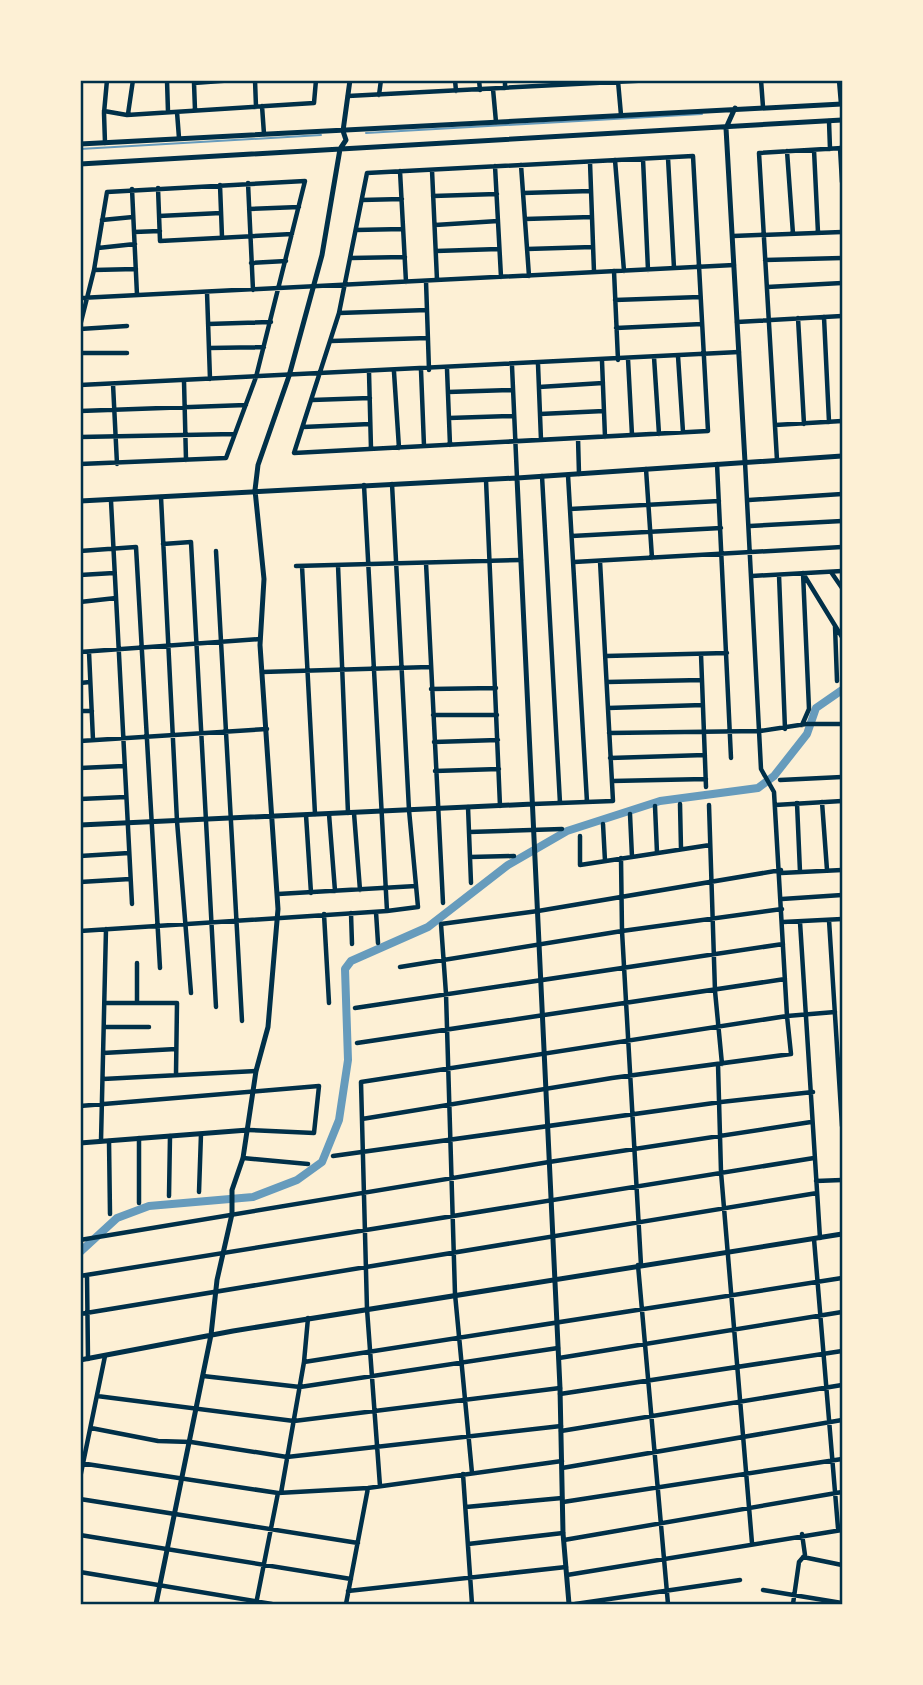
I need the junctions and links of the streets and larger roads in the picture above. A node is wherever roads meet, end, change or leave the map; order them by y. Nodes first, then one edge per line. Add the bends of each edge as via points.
1 (107, 80) edge
2 (133, 80) edge
3 (167, 80) edge
4 (234, 80) edge
5 (255, 80) edge
6 (317, 80) edge
7 (350, 80) edge
8 (381, 80) edge
9 (455, 80) edge
10 (479, 80) edge
11 (505, 80) edge
12 (653, 80) edge
13 (761, 80) edge
14 (839, 80) edge
15 (619, 81) edge
16 (648, 81) edge
17 (194, 82) edge
18 (529, 84) edge
19 (505, 88) junction
20 (493, 89) junction
21 (480, 90) junction
22 (456, 91) junction
23 (379, 95) junction
24 (348, 96) junction
25 (841, 104) edge
26 (259, 107) junction
27 (763, 107) junction
28 (735, 108) junction
29 (195, 110) junction
30 (104, 111) junction
31 (177, 111) junction
32 (168, 112) junction
33 (128, 114) junction
34 (621, 115) junction
35 (842, 120) edge
36 (829, 121) junction
37 (496, 122) junction
38 (726, 128) junction
39 (343, 131) junction
40 (264, 134) junction
41 (179, 138) junction
42 (105, 143) junction
43 (80, 144) edge
44 (841, 148) edge
45 (340, 149) junction
46 (830, 149) junction
47 (814, 150) junction
48 (787, 152) junction
49 (668, 158) junction
50 (643, 159) junction
51 (615, 160) junction
52 (590, 162) junction
53 (80, 164) edge
54 (522, 165) junction
55 (495, 166) junction
56 (432, 170) junction
57 (400, 171) junction
58 (842, 182) edge
59 (248, 183) junction
60 (220, 185) junction
61 (158, 188) junction
62 (132, 189) junction
63 (591, 191) junction
64 (523, 193) junction
65 (497, 194) junction
66 (433, 196) junction
67 (402, 199) junction
68 (362, 200) junction
69 (299, 207) junction
70 (249, 209) junction
71 (221, 213) junction
72 (159, 216) junction
73 (134, 217) junction
74 (592, 217) junction
75 (525, 219) junction
76 (102, 220) junction
77 (498, 221) junction
78 (435, 225) junction
79 (403, 229) junction
80 (356, 230) junction
81 (160, 231) junction
82 (134, 232) junction
83 (842, 232) edge
84 (818, 233) junction
85 (292, 234) junction
86 (793, 234) junction
87 (764, 235) junction
88 (250, 236) junction
89 (733, 236) junction
90 (222, 237) junction
91 (135, 244) junction
92 (98, 247) junction
93 (593, 247) junction
94 (499, 249) junction
95 (527, 249) junction
96 (436, 251) junction
97 (405, 257) junction
98 (351, 258) junction
99 (842, 258) edge
100 (765, 260) junction
101 (286, 261) junction
102 (251, 263) junction
103 (734, 265) junction
104 (698, 267) junction
105 (674, 268) junction
106 (136, 269) junction
107 (94, 270) junction
108 (648, 270) junction
109 (614, 271) junction
110 (624, 271) junction
111 (594, 272) junction
112 (528, 276) junction
113 (500, 277) junction
114 (437, 280) junction
115 (426, 281) junction
116 (406, 282) junction
117 (842, 283) edge
118 (346, 285) junction
119 (314, 286) junction
120 (767, 287) junction
121 (279, 288) junction
122 (253, 290) junction
123 (207, 292) junction
124 (137, 295) junction
125 (700, 297) junction
126 (80, 298) edge
127 (88, 298) junction
128 (615, 300) junction
129 (427, 310) junction
130 (339, 313) junction
131 (842, 316) edge
132 (824, 317) junction
133 (798, 318) junction
134 (769, 320) junction
135 (271, 322) junction
136 (737, 322) junction
137 (208, 324) junction
138 (702, 324) junction
139 (127, 326) dead end
140 (80, 327) edge
141 (616, 327) junction
142 (428, 338) junction
143 (331, 341) junction
144 (264, 347) junction
145 (209, 348) junction
146 (739, 352) junction
147 (80, 353) edge
148 (127, 353) dead end
149 (703, 354) junction
150 (678, 356) junction
151 (654, 357) junction
152 (618, 359) junction
153 (628, 359) junction
154 (602, 360) junction
155 (538, 364) junction
156 (512, 366) junction
157 (447, 369) junction
158 (421, 370) junction
159 (429, 370) junction
160 (394, 372) junction
161 (369, 373) junction
162 (321, 374) junction
163 (289, 376) junction
164 (256, 377) junction
165 (210, 379) junction
166 (184, 380) junction
167 (603, 383) junction
168 (113, 384) junction
169 (80, 385) edge
170 (539, 387) junction
171 (513, 390) junction
172 (448, 392) junction
173 (370, 398) junction
174 (312, 400) junction
175 (246, 405) junction
176 (185, 408) junction
177 (114, 410) junction
178 (80, 411) edge
179 (604, 411) junction
180 (540, 414) junction
181 (514, 416) junction
182 (449, 418) junction
183 (842, 421) edge
184 (829, 422) junction
185 (370, 424) junction
186 (804, 424) junction
187 (775, 425) junction
188 (303, 427) junction
189 (683, 432) junction
190 (235, 434) junction
191 (659, 434) junction
192 (186, 435) junction
193 (632, 435) junction
194 (80, 437) edge
195 (605, 437) junction
196 (116, 438) junction
197 (578, 438) junction
198 (541, 440) junction
199 (516, 441) junction
200 (450, 445) junction
201 (424, 446) junction
202 (399, 448) junction
203 (371, 449) junction
204 (842, 456) edge
205 (186, 460) junction
206 (777, 460) junction
207 (745, 462) junction
208 (80, 464) edge
209 (117, 464) junction
210 (717, 464) junction
211 (646, 469) junction
212 (579, 474) junction
213 (568, 475) junction
214 (542, 476) junction
215 (517, 478) junction
216 (486, 480) junction
217 (392, 484) junction
218 (364, 485) junction
219 (256, 490) junction
220 (842, 494) edge
221 (161, 497) junction
222 (111, 500) junction
223 (749, 500) junction
224 (80, 501) edge
225 (719, 501) junction
226 (648, 505) junction
227 (570, 509) junction
228 (842, 521) edge
229 (750, 526) junction
230 (721, 528) junction
231 (650, 531) junction
232 (572, 536) junction
233 (163, 544) junction
234 (842, 547) edge
235 (113, 549) junction
236 (80, 551) edge
237 (216, 551) dead end
238 (751, 552) junction
239 (723, 554) junction
240 (652, 558) junction
241 (521, 560) junction
242 (490, 561) junction
243 (600, 561) junction
244 (575, 562) junction
245 (426, 563) junction
246 (368, 564) junction
247 (396, 564) junction
248 (338, 565) junction
249 (842, 571) edge
250 (831, 572) junction
251 (114, 573) junction
252 (803, 573) junction
253 (80, 575) edge
254 (779, 575) junction
255 (752, 576) junction
256 (842, 588) edge
257 (116, 598) junction
258 (80, 601) edge
259 (835, 622) junction
260 (842, 637) edge
261 (260, 639) junction
262 (222, 642) junction
263 (196, 644) junction
264 (168, 646) junction
265 (143, 648) junction
266 (118, 650) junction
267 (80, 652) edge
268 (89, 652) junction
269 (727, 653) junction
270 (701, 654) junction
271 (605, 656) junction
272 (402, 667) junction
273 (430, 667) junction
274 (373, 668) junction
275 (343, 670) junction
276 (307, 671) junction
277 (262, 672) junction
278 (702, 680) junction
279 (837, 681) dead end
280 (90, 682) junction
281 (607, 682) junction
282 (80, 683) edge
283 (496, 688) junction
284 (431, 689) junction
285 (703, 705) junction
286 (608, 708) junction
287 (80, 711) edge
288 (92, 711) junction
289 (433, 715) junction
290 (497, 715) junction
291 (842, 724) edge
292 (804, 725) junction
293 (267, 729) junction
294 (785, 729) junction
295 (842, 730) edge
296 (760, 731) junction
297 (226, 732) junction
298 (704, 732) junction
299 (730, 732) junction
300 (201, 733) junction
301 (609, 733) junction
302 (173, 735) junction
303 (149, 736) junction
304 (123, 738) junction
305 (93, 740) junction
306 (498, 740) junction
307 (80, 741) edge
308 (434, 742) junction
309 (705, 755) junction
310 (610, 758) junction
311 (732, 758) dead end
312 (124, 766) junction
313 (80, 768) edge
314 (499, 769) junction
315 (435, 771) junction
316 (842, 777) edge
317 (706, 779) junction
318 (780, 780) dead end
319 (612, 781) junction
320 (706, 787) dead end
321 (126, 797) junction
322 (80, 799) edge
323 (842, 801) edge
324 (587, 802) junction
325 (822, 802) junction
326 (560, 803) junction
327 (797, 803) junction
328 (533, 804) junction
329 (680, 804) dead end
330 (709, 805) dead end
331 (775, 805) junction
332 (500, 806) junction
333 (655, 806) dead end
334 (467, 807) junction
335 (437, 809) junction
336 (409, 810) junction
337 (380, 811) junction
338 (351, 813) junction
339 (315, 814) junction
340 (329, 814) junction
341 (630, 814) dead end
342 (306, 815) junction
343 (270, 817) junction
344 (231, 818) junction
345 (205, 820) junction
346 (177, 821) junction
347 (154, 822) junction
348 (127, 823) junction
349 (603, 824) dead end
350 (80, 825) edge
351 (562, 828) dead end
352 (469, 832) junction
353 (534, 832) junction
354 (580, 836) dead end
355 (710, 845) junction
356 (681, 849) junction
357 (129, 853) junction
358 (657, 853) junction
359 (80, 856) edge
360 (514, 856) dead end
361 (470, 857) junction
362 (632, 857) junction
363 (621, 858) junction
364 (605, 861) junction
365 (827, 870) junction
366 (842, 870) edge
367 (781, 871) junction
368 (800, 872) junction
369 (130, 879) junction
370 (711, 881) junction
371 (80, 882) edge
372 (471, 883) dead end
373 (416, 887) junction
374 (385, 888) junction
375 (360, 890) junction
376 (335, 891) junction
377 (311, 892) junction
378 (278, 894) junction
379 (842, 895) edge
380 (621, 897) junction
381 (782, 899) junction
382 (443, 903) dead end
383 (132, 904) dead end
384 (782, 909) junction
385 (387, 911) junction
386 (538, 911) junction
387 (376, 912) junction
388 (351, 913) junction
389 (324, 914) junction
390 (278, 917) junction
391 (713, 918) junction
392 (238, 919) junction
393 (842, 919) edge
394 (829, 920) junction
395 (210, 922) junction
396 (783, 922) junction
397 (800, 922) junction
398 (183, 923) junction
399 (158, 925) junction
400 (106, 929) junction
401 (80, 930) edge
402 (622, 931) junction
403 (378, 943) dead end
404 (352, 944) dead end
405 (539, 944) junction
406 (783, 944) junction
407 (715, 954) junction
408 (443, 960) junction
409 (137, 964) dead end
410 (400, 967) dead end
411 (160, 968) dead end
412 (623, 968) junction
413 (785, 979) junction
414 (541, 980) junction
415 (715, 990) junction
416 (191, 993) dead end
417 (446, 994) junction
418 (105, 1003) junction
419 (137, 1003) junction
420 (329, 1003) dead end
421 (626, 1004) junction
422 (216, 1007) dead end
423 (355, 1008) dead end
424 (835, 1012) junction
425 (807, 1014) junction
426 (787, 1016) junction
427 (543, 1018) junction
428 (242, 1021) dead end
429 (104, 1027) junction
430 (149, 1027) dead end
431 (717, 1027) junction
432 (447, 1031) junction
433 (628, 1040) junction
434 (357, 1043) dead end
435 (176, 1049) junction
436 (544, 1052) junction
437 (103, 1053) junction
438 (720, 1064) junction
439 (448, 1068) junction
440 (256, 1071) junction
441 (176, 1074) junction
442 (628, 1076) junction
443 (103, 1079) junction
444 (546, 1090) junction
445 (813, 1092) junction
446 (253, 1094) junction
447 (721, 1102) junction
448 (102, 1105) junction
449 (449, 1105) junction
450 (80, 1106) edge
451 (630, 1114) junction
452 (362, 1119) junction
453 (811, 1122) junction
454 (548, 1125) junction
455 (842, 1126) edge
456 (248, 1130) junction
457 (201, 1134) junction
458 (170, 1136) junction
459 (722, 1136) junction
460 (139, 1138) junction
461 (450, 1139) junction
462 (101, 1141) junction
463 (108, 1141) junction
464 (80, 1143) edge
465 (632, 1149) junction
466 (363, 1151) junction
467 (333, 1156) dead end
468 (243, 1158) junction
469 (814, 1158) junction
470 (550, 1162) junction
471 (308, 1164) dead end
472 (721, 1172) junction
473 (452, 1178) junction
474 (842, 1180) edge
475 (816, 1181) junction
476 (635, 1185) junction
477 (199, 1192) dead end
478 (364, 1192) junction
479 (817, 1192) junction
480 (169, 1196) dead end
481 (551, 1198) junction
482 (139, 1203) dead end
483 (726, 1207) junction
484 (110, 1214) dead end
485 (232, 1214) junction
486 (453, 1214) junction
487 (638, 1222) junction
488 (365, 1229) junction
489 (842, 1234) edge
490 (553, 1235) junction
491 (817, 1238) junction
492 (82, 1240) edge
493 (454, 1251) junction
494 (730, 1251) junction
495 (223, 1252) junction
496 (639, 1265) junction
497 (366, 1266) junction
498 (84, 1276) edge
499 (555, 1278) junction
500 (842, 1278) edge
501 (817, 1282) junction
502 (216, 1292) junction
503 (455, 1294) junction
504 (734, 1295) junction
505 (368, 1308) junction
506 (642, 1309) junction
507 (842, 1312) edge
508 (88, 1313) junction
509 (80, 1314) edge
510 (820, 1316) junction
511 (308, 1318) junction
512 (557, 1322) junction
513 (736, 1330) junction
514 (211, 1335) junction
515 (459, 1338) junction
516 (645, 1345) junction
517 (558, 1348) junction
518 (370, 1351) junction
519 (842, 1351) edge
520 (823, 1354) junction
521 (105, 1356) junction
522 (559, 1357) junction
523 (88, 1359) junction
524 (80, 1360) edge
525 (304, 1362) junction
526 (462, 1363) junction
527 (739, 1367) junction
528 (203, 1376) junction
529 (372, 1376) junction
530 (648, 1381) junction
531 (842, 1385) edge
532 (300, 1387) junction
533 (826, 1388) junction
534 (560, 1391) junction
535 (97, 1396) junction
536 (465, 1399) junction
537 (742, 1402) junction
538 (198, 1406) junction
539 (374, 1411) junction
540 (651, 1416) junction
541 (842, 1420) edge
542 (294, 1421) junction
543 (829, 1422) junction
544 (91, 1428) junction
545 (561, 1428) junction
546 (469, 1436) junction
547 (744, 1437) junction
548 (191, 1442) junction
549 (377, 1446) junction
550 (654, 1452) junction
551 (287, 1457) junction
552 (842, 1459) edge
553 (832, 1461) junction
554 (82, 1464) edge
555 (562, 1464) junction
556 (472, 1473) junction
557 (747, 1474) junction
558 (463, 1475) junction
559 (80, 1478) edge
560 (183, 1478) junction
561 (380, 1486) junction
562 (368, 1488) junction
563 (657, 1488) junction
564 (842, 1492) edge
565 (279, 1493) junction
566 (835, 1494) junction
567 (80, 1499) edge
568 (563, 1500) junction
569 (466, 1507) junction
570 (750, 1508) junction
571 (175, 1513) junction
572 (661, 1524) junction
573 (840, 1529) edge
574 (271, 1530) junction
575 (563, 1533) junction
576 (802, 1534) junction
577 (80, 1535) edge
578 (564, 1540) junction
579 (358, 1543) junction
580 (752, 1543) junction
581 (468, 1544) junction
582 (167, 1549) junction
583 (803, 1557) junction
584 (664, 1559) junction
585 (842, 1565) edge
586 (264, 1566) junction
587 (566, 1567) junction
588 (80, 1572) edge
589 (567, 1575) junction
590 (351, 1579) junction
591 (471, 1579) junction
592 (740, 1580) dead end
593 (160, 1583) junction
594 (763, 1590) dead end
595 (348, 1591) junction
596 (667, 1592) junction
597 (795, 1596) junction
598 (256, 1603) edge
599 (842, 1603) edge
600 (156, 1605) edge
601 (272, 1605) edge
602 (346, 1605) edge
603 (472, 1605) edge
604 (569, 1605) edge
605 (575, 1605) edge
606 (668, 1605) edge
607 (793, 1605) edge

1 - 30 street
2 - 33 street
3 - 32 street
4 - 17 street
5 - 26 street
6 - 26 street via 314,103
7 - 24 street
8 - 23 street
9 - 22 street
10 - 21 street
11 - 19 street
12 - 16 street
13 - 27 street
14 - 25 street
15 - 16 street
15 - 18 street
15 - 34 street
17 - 29 street
18 - 19 street
19 - 20 street
20 - 21 street
20 - 37 street
21 - 22 street
22 - 23 street
23 - 24 street
24 - 39 street
25 - 27 street
26 - 29 street
26 - 40 street
27 - 28 street
28 - 34 street
28 - 38 street
29 - 31 street
30 - 33 street
30 - 42 street
31 - 32 street
31 - 41 street
32 - 33 street
34 - 37 street
35 - 36 street
36 - 38 street
36 - 46 street
37 - 39 street
38 - 45 street
38 - 89 street
39 - 40 street
39 - 45 street via 346,140
40 - 41 street
41 - 42 street
42 - 43 street
44 - 46 street
44 - 58 street
45 - 53 street
45 - 119 street
46 - 47 street
47 - 48 street
47 - 84 street
48 - 86 street
48 - 87 street via 759,153
49 - 50 street
49 - 104 street via 693,156
49 - 105 street
50 - 51 street
50 - 108 street
51 - 52 street
51 - 110 street
52 - 54 street
52 - 63 street
54 - 55 street
54 - 64 street
55 - 56 street
55 - 65 street
56 - 57 street
56 - 66 street
57 - 67 street
57 - 68 street via 367,173
59 - 60 street
59 - 69 street via 305,181
59 - 70 street
60 - 61 street
60 - 71 street
61 - 62 street
61 - 72 street
62 - 73 street
62 - 76 street via 107,191
63 - 64 street
63 - 74 street
64 - 75 street
65 - 66 street
65 - 77 street
66 - 78 street
67 - 68 street
67 - 79 street
68 - 80 street
69 - 70 street
69 - 85 street
70 - 88 street
71 - 72 street
71 - 90 street
72 - 81 street
73 - 76 street
73 - 82 street
74 - 75 street
74 - 93 street
75 - 95 street
76 - 92 street
77 - 78 street
77 - 94 street
78 - 96 street
79 - 80 street
79 - 97 street
80 - 98 street
81 - 82 street
81 - 90 street via 160,241
82 - 91 street
83 - 84 street
84 - 86 street
85 - 88 street
85 - 101 street
86 - 87 street
87 - 89 street
87 - 100 street
88 - 90 street
88 - 102 street
89 - 103 street
91 - 92 street
91 - 106 street
92 - 107 street
93 - 95 street
93 - 111 street
94 - 96 street
94 - 113 street
95 - 112 street
96 - 114 street
97 - 98 street
97 - 116 street
98 - 118 street
99 - 100 street
100 - 120 street
101 - 102 street
101 - 121 street
102 - 122 street
103 - 104 street
103 - 136 street
104 - 105 street
104 - 125 street
105 - 108 street
106 - 107 street
106 - 124 street
107 - 127 street
108 - 110 street
109 - 110 street
109 - 111 street
109 - 128 street
111 - 112 street
112 - 113 street
113 - 114 street
114 - 115 street
115 - 116 street
115 - 129 street
116 - 118 street
117 - 120 street
118 - 119 street
118 - 130 street
119 - 121 street
119 - 163 street
120 - 134 street
121 - 122 street
121 - 135 street
122 - 123 street
123 - 124 street
123 - 137 street
124 - 127 street
125 - 128 street
125 - 138 street
126 - 127 street
127 - 140 street
128 - 141 street
129 - 130 street
129 - 142 street
130 - 143 street
131 - 132 street
132 - 133 street
132 - 184 street
133 - 134 street
133 - 186 street
134 - 136 street
134 - 187 street
135 - 137 street
135 - 144 street
136 - 146 street
137 - 145 street
138 - 141 street
138 - 149 street
139 - 140 street
141 - 152 street
142 - 143 street
142 - 159 street
143 - 162 street
144 - 145 street
144 - 164 street
145 - 165 street
146 - 149 street
146 - 207 street
147 - 148 street
149 - 150 street
149 - 189 street via 708,431
150 - 151 street
150 - 189 street
151 - 153 street
151 - 191 street
152 - 153 street
152 - 154 street
153 - 193 street
154 - 155 street
154 - 167 street
155 - 156 street
155 - 170 street
156 - 157 street
156 - 171 street
157 - 159 street
157 - 172 street
158 - 159 street
158 - 160 street
158 - 201 street
160 - 161 street
160 - 202 street
161 - 162 street
161 - 173 street
162 - 163 street
162 - 174 street
163 - 164 street
163 - 219 street via 258,465
164 - 165 street
164 - 175 street
165 - 166 street
166 - 168 street
166 - 176 street
167 - 170 street
167 - 179 street
168 - 169 street
168 - 177 street
170 - 180 street
171 - 172 street
171 - 181 street
172 - 182 street
173 - 174 street
173 - 185 street
174 - 188 street
175 - 176 street
175 - 190 street
176 - 177 street
176 - 192 street
177 - 178 street
177 - 196 street
179 - 180 street
179 - 195 street
180 - 198 street
181 - 182 street
181 - 199 street
182 - 200 street
183 - 184 street
184 - 186 street
185 - 188 street
185 - 203 street
186 - 187 street
187 - 206 street
188 - 203 street via 294,453
189 - 191 street
190 - 192 street
190 - 205 street via 226,458
191 - 193 street
192 - 196 street
192 - 205 street
193 - 195 street
194 - 196 street
195 - 197 street
196 - 209 street
197 - 198 street
197 - 212 street
198 - 199 street
199 - 200 street
199 - 215 street
200 - 201 street
201 - 202 street
202 - 203 street
204 - 206 street
205 - 209 street
206 - 207 street
207 - 210 street
207 - 223 street
208 - 209 street
210 - 211 street
210 - 225 street
211 - 212 street
211 - 226 street
212 - 213 street
213 - 214 street
213 - 227 street
214 - 215 street
214 - 326 street
215 - 216 street
215 - 241 street
216 - 217 street
216 - 242 street
217 - 218 street
217 - 247 street
218 - 219 street
218 - 246 street
219 - 221 street
219 - 261 street via 264,579
220 - 223 street
221 - 222 street
221 - 233 street
222 - 224 street
222 - 235 street
223 - 229 street
225 - 226 street
225 - 230 street
226 - 227 street
226 - 231 street
227 - 232 street
228 - 229 street
229 - 238 street
230 - 231 street
230 - 239 street
231 - 232 street
231 - 240 street
232 - 244 street
233 - 263 street via 191,542
233 - 264 street
234 - 238 street
235 - 236 street
235 - 251 street
235 - 265 street via 136,547
237 - 262 street
238 - 239 street
238 - 255 street
239 - 240 street
239 - 269 street
240 - 243 street
241 - 242 street
241 - 328 street
242 - 245 street
242 - 283 street
243 - 244 street
243 - 271 street
244 - 324 street
245 - 247 street
245 - 273 street
246 - 247 street
246 - 248 street
246 - 274 street
247 - 272 street
248 - 275 street
248 - 276 street via 299,566
249 - 250 street
250 - 252 street
250 - 256 street
251 - 253 street
251 - 257 street
252 - 254 street
252 - 259 street
252 - 292 street via 809,709
254 - 255 street
254 - 294 street
255 - 296 street
257 - 258 street
257 - 266 street
259 - 260 street
259 - 279 street
261 - 262 street
261 - 277 street
262 - 263 street
262 - 297 street
263 - 264 street
263 - 300 street
264 - 265 street
264 - 302 street
265 - 266 street
265 - 303 street
266 - 268 street
266 - 304 street
267 - 268 street
268 - 280 street
269 - 270 street
269 - 299 street
270 - 271 street
270 - 278 street
271 - 281 street
272 - 273 street
272 - 274 street
272 - 336 street
273 - 284 street
274 - 275 street
274 - 337 street
275 - 276 street
275 - 338 street
276 - 277 street
276 - 339 street
277 - 293 street
278 - 281 street
278 - 285 street
280 - 282 street
280 - 288 street
281 - 286 street
283 - 284 street
283 - 290 street
284 - 289 street
285 - 286 street
285 - 298 street
286 - 301 street
287 - 288 street
288 - 305 street
289 - 290 street
289 - 308 street
290 - 306 street
291 - 292 street
291 - 295 street
292 - 294 street
293 - 297 street
293 - 343 street
294 - 296 street
296 - 299 street
296 - 331 street via 761,769 773,789
297 - 300 street
297 - 344 street
298 - 299 street
298 - 301 street
298 - 309 street
299 - 311 street
300 - 302 street
300 - 345 street
301 - 310 street
302 - 303 street
302 - 346 street
303 - 304 street
303 - 347 street
304 - 305 street
304 - 312 street
305 - 307 street
306 - 308 street
306 - 314 street
308 - 315 street
309 - 310 street
309 - 317 street
310 - 319 street
312 - 313 street
312 - 321 street
314 - 315 street
314 - 332 street
315 - 335 street
316 - 318 street
317 - 319 street
317 - 320 street
319 - 324 street via 613,801
321 - 322 street
321 - 348 street
323 - 325 street
324 - 326 street
325 - 327 street
325 - 365 street
326 - 328 street
327 - 331 street
327 - 368 street
328 - 332 street
328 - 353 street
329 - 356 street
330 - 355 street
331 - 367 street
332 - 334 street
333 - 358 street
334 - 335 street
334 - 352 street
335 - 336 street
335 - 382 street
336 - 337 street
336 - 373 street
337 - 338 street
337 - 374 street
338 - 340 street
338 - 375 street
339 - 340 street
339 - 342 street
340 - 376 street
341 - 362 street
342 - 343 street
342 - 377 street
343 - 344 street
343 - 378 street
344 - 345 street
344 - 392 street
345 - 346 street
345 - 395 street
346 - 347 street
346 - 398 street
347 - 348 street
347 - 399 street
348 - 350 street
348 - 357 street
349 - 364 street
351 - 353 street
352 - 353 street
352 - 361 street
353 - 386 street
354 - 364 street via 580,864
355 - 356 street
355 - 370 street
356 - 358 street
357 - 359 street
357 - 369 street
358 - 362 street
360 - 361 street
361 - 372 street
362 - 363 street
363 - 364 street
363 - 380 street
365 - 366 street
365 - 368 street
367 - 368 street
367 - 370 street
367 - 381 street
369 - 371 street
369 - 383 street
370 - 380 street
370 - 391 street
373 - 374 street
373 - 385 street via 418,907
374 - 375 street
374 - 385 street
375 - 376 street
376 - 377 street
377 - 378 street
378 - 390 street
379 - 381 street
380 - 386 street
380 - 402 street
381 - 384 street
384 - 391 street
384 - 396 street
385 - 387 street
386 - 405 street
386 - 408 street via 440,924
387 - 388 street
387 - 403 street
388 - 389 street
388 - 404 street
389 - 390 street
389 - 420 street
390 - 392 street
390 - 440 street via 268,1027
391 - 402 street
391 - 407 street
392 - 395 street
392 - 428 street
393 - 394 street
394 - 397 street
394 - 424 street
395 - 398 street
395 - 422 street
396 - 397 street
396 - 406 street
397 - 425 street
398 - 399 street
398 - 416 street
399 - 400 street
399 - 411 street
400 - 401 street
400 - 418 street
402 - 405 street
402 - 412 street
405 - 408 street
405 - 414 street
406 - 407 street
406 - 413 street
407 - 412 street
407 - 415 street
408 - 410 street
408 - 417 street
409 - 419 street
412 - 414 street
412 - 421 street
413 - 415 street
413 - 426 street
414 - 417 street
414 - 427 street
415 - 421 street
415 - 431 street
417 - 423 street
417 - 432 street
418 - 419 street
418 - 429 street
419 - 435 street via 177,1003
421 - 427 street
421 - 433 street
424 - 425 street
424 - 455 street
425 - 426 street
425 - 445 street
426 - 431 street
426 - 438 street via 791,1054
427 - 432 street
427 - 436 street
429 - 430 street
429 - 437 street
431 - 433 street
431 - 438 street
432 - 434 street
432 - 439 street
433 - 436 street
433 - 442 street
435 - 437 street
435 - 441 street
436 - 439 street
436 - 444 street
437 - 443 street
438 - 442 street
438 - 447 street
439 - 449 street
439 - 452 street via 361,1082
440 - 441 street
440 - 446 street
441 - 443 street
442 - 444 street
442 - 451 street
443 - 448 street
444 - 449 street
444 - 454 street
445 - 447 street
445 - 453 street
446 - 448 street
446 - 456 street
446 - 456 street via 319,1086 314,1133
447 - 451 street
447 - 459 street
448 - 450 street
448 - 462 street
449 - 452 street
449 - 461 street
451 - 454 street
451 - 465 street
452 - 466 street
453 - 459 street
453 - 469 street
454 - 461 street
454 - 470 street
456 - 457 street
456 - 468 street
457 - 458 street
457 - 477 street
458 - 460 street
458 - 480 street
459 - 465 street
459 - 472 street
460 - 463 street
460 - 482 street
461 - 466 street
461 - 473 street
462 - 463 street
462 - 464 street
463 - 484 street
465 - 470 street
465 - 476 street
466 - 467 street
466 - 478 street
468 - 471 street
468 - 485 street via 232,1190
469 - 472 street
469 - 475 street
470 - 473 street
470 - 481 street
472 - 476 street
472 - 483 street
473 - 478 street
473 - 486 street
474 - 475 street
475 - 479 street
476 - 481 street
476 - 487 street
478 - 485 street
478 - 488 street
479 - 483 street
479 - 491 street
481 - 486 street
481 - 490 street
483 - 487 street
483 - 494 street
485 - 492 street
485 - 495 street
486 - 488 street
486 - 493 street
487 - 490 street
487 - 496 street
488 - 495 street
488 - 497 street
489 - 491 street
490 - 493 street
490 - 499 street
491 - 494 street
491 - 501 street
493 - 497 street
493 - 503 street
494 - 496 street
494 - 504 street
495 - 498 street
495 - 502 street
496 - 499 street
496 - 506 street
497 - 502 street
497 - 505 street
498 - 508 street
499 - 503 street
499 - 512 street
500 - 501 street
501 - 504 street
501 - 510 street
502 - 508 street
502 - 514 street
503 - 505 street
503 - 515 street
504 - 506 street
504 - 513 street
505 - 511 street
505 - 518 street
506 - 512 street
506 - 516 street
507 - 510 street
508 - 509 street
508 - 523 street
510 - 513 street
510 - 520 street
511 - 514 street
511 - 525 street
512 - 515 street
512 - 517 street
513 - 516 street
513 - 527 street
514 - 521 street
514 - 528 street
515 - 518 street
515 - 526 street
516 - 522 street
516 - 530 street
517 - 522 street
517 - 526 street
518 - 525 street
518 - 529 street
519 - 520 street
520 - 527 street
520 - 533 street
521 - 523 street
521 - 535 street
522 - 534 street
523 - 524 street
525 - 532 street
526 - 529 street
526 - 536 street
527 - 530 street
527 - 537 street
528 - 532 street
528 - 538 street
529 - 532 street
529 - 539 street
530 - 534 street
530 - 540 street
531 - 533 street
532 - 542 street
533 - 537 street
533 - 543 street
534 - 536 street
534 - 545 street
535 - 538 street
535 - 544 street
536 - 539 street
536 - 546 street
537 - 540 street
537 - 547 street
538 - 542 street
538 - 548 street
539 - 542 street
539 - 549 street
540 - 545 street
540 - 550 street
541 - 543 street
542 - 551 street
543 - 547 street
543 - 553 street
544 - 548 street via 158,1441
544 - 554 street
545 - 546 street
545 - 555 street
546 - 549 street
546 - 556 street
547 - 550 street
547 - 557 street
548 - 551 street
548 - 560 street
549 - 551 street
549 - 561 street
550 - 555 street
550 - 563 street
551 - 565 street
552 - 553 street
553 - 557 street
553 - 566 street
554 - 559 street
554 - 560 street
555 - 556 street
555 - 568 street
556 - 558 street
557 - 563 street
557 - 570 street
558 - 561 street
558 - 569 street
560 - 565 street
560 - 571 street
561 - 562 street
562 - 565 street
562 - 579 street
563 - 568 street
563 - 572 street
564 - 566 street
565 - 574 street
566 - 570 street
566 - 573 street
567 - 571 street
568 - 569 street
568 - 575 street
569 - 581 street
570 - 572 street
570 - 580 street
571 - 574 street
571 - 582 street
572 - 578 street
572 - 584 street
573 - 576 street
574 - 579 street
574 - 586 street
575 - 578 street
575 - 581 street
576 - 580 street
576 - 583 street
577 - 582 street
578 - 587 street
579 - 590 street
580 - 584 street
581 - 591 street
582 - 586 street
582 - 593 street
583 - 585 street
583 - 597 street
584 - 589 street
584 - 596 street
586 - 590 street
586 - 598 street
587 - 589 street
587 - 591 street
588 - 593 street
589 - 604 street
590 - 595 street
591 - 595 street
591 - 603 street
592 - 596 street
593 - 598 street
593 - 600 street
594 - 597 street
595 - 602 street
596 - 605 street
596 - 606 street
597 - 599 street
597 - 607 street
598 - 601 street

